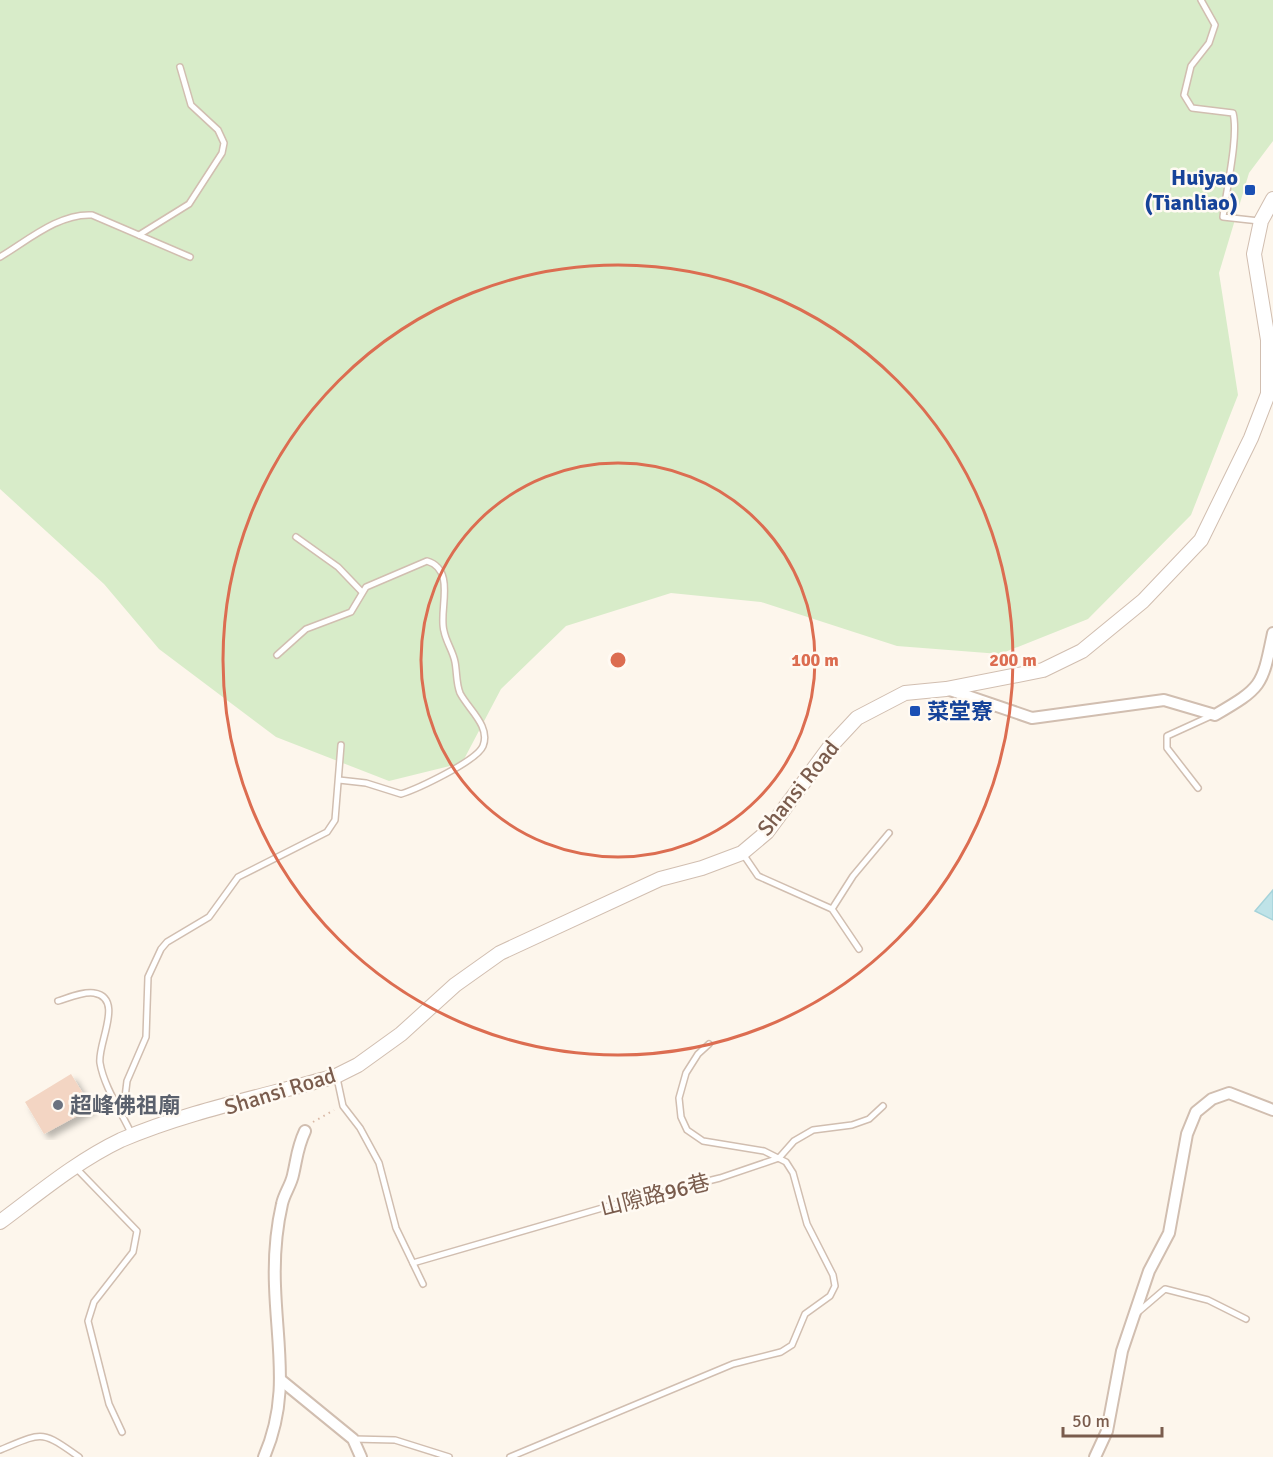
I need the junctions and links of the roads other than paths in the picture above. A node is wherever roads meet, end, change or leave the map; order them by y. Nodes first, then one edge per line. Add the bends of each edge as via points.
1 (1201, 0) edge
2 (180, 67) dead end
3 (1273, 199) edge
4 (1261, 221) junction
5 (139, 235) junction
6 (0, 257) edge
7 (190, 257) dead end
8 (296, 537) dead end
9 (361, 591) junction
10 (1273, 633) edge
11 (277, 655) dead end
12 (946, 689) junction
13 (1215, 715) junction
14 (341, 745) dead end
15 (339, 780) junction
16 (1197, 788) dead end
17 (889, 833) dead end
18 (742, 853) junction
19 (832, 909) junction
20 (859, 949) dead end
21 (58, 1001) dead end
22 (709, 1044) dead end
23 (336, 1076) junction
24 (883, 1106) dead end
25 (1273, 1110) edge
26 (123, 1114) junction
27 (305, 1131) road end
28 (133, 1136) junction
29 (779, 1158) junction
30 (75, 1167) junction
31 (0, 1222) edge
32 (413, 1263) junction
33 (423, 1284) dead end
34 (1134, 1316) junction
35 (1246, 1319) dead end
36 (282, 1381) junction
37 (122, 1432) dead end
38 (353, 1439) junction
39 (0, 1450) edge
40 (79, 1457) edge
41 (264, 1457) edge
42 (361, 1457) edge
43 (449, 1457) edge
44 (510, 1457) edge
45 (1095, 1457) edge

1 - 4 lane via 1215,25 1209,43 1191,66 1184,95 1192,108 1233,113 1234,140 1223,217
2 - 5 lane via 191,105 218,130 224,143 222,153 189,204
3 - 4 street, Shansi Road
4 - 12 street, Shansi Road via 1254,254 1268,340 1268,394 1201,540 1143,602 1082,651 1043,670
5 - 6 lane via 92,215 74,216
5 - 7 lane
8 - 9 lane via 338,567
9 - 11 lane via 351,612 306,629
9 - 15 lane via 427,561 433,563 446,591 443,631 455,661 461,693 479,719 483,746 439,778 401,794 366,783
10 - 13 street via 1266,672 1250,695
12 - 13 street via 1032,718 1164,700
12 - 18 street, Shansi Road via 905,693 857,718 829,748 767,832
13 - 16 lane via 1167,736 1167,748
14 - 15 lane
15 - 26 lane via 335,820 327,832 238,877 209,917 161,949 148,978 146,1036 127,1082
17 - 19 lane
18 - 19 lane via 758,876
18 - 23 street, Shansi Road via 660,879 500,953 454,985 400,1034
19 - 20 lane
21 - 26 lane via 92,993 104,996 108,1002 100,1062
22 - 29 lane via 686,1073 679,1098 687,1130 703,1141 764,1150
23 - 28 street, Shansi Road
23 - 32 lane via 343,1106 379,1163 393,1219
24 - 29 lane, 山隙路96巷 via 869,1119 852,1125 813,1130 794,1141
25 - 34 street via 1229,1093 1212,1099 1196,1112 1187,1134 1169,1233 1149,1271
26 - 28 lane
27 - 36 street via 282,1203 277,1244 275,1286
28 - 30 street, Shansi Road
29 - 32 lane, 山隙路96巷 via 720,1179 623,1202
29 - 44 lane via 793,1173 807,1224 835,1286 830,1296 805,1314 792,1345 782,1352 686,1382
30 - 31 street, Shansi Road
30 - 37 lane via 137,1231 133,1252 94,1302 88,1321 110,1404
32 - 33 lane
34 - 35 lane via 1165,1289 1208,1300
34 - 45 street via 1122,1351 1107,1431
36 - 38 street
36 - 41 street via 280,1408
38 - 42 street
38 - 43 lane via 395,1440
39 - 40 lane via 31,1437 50,1436

